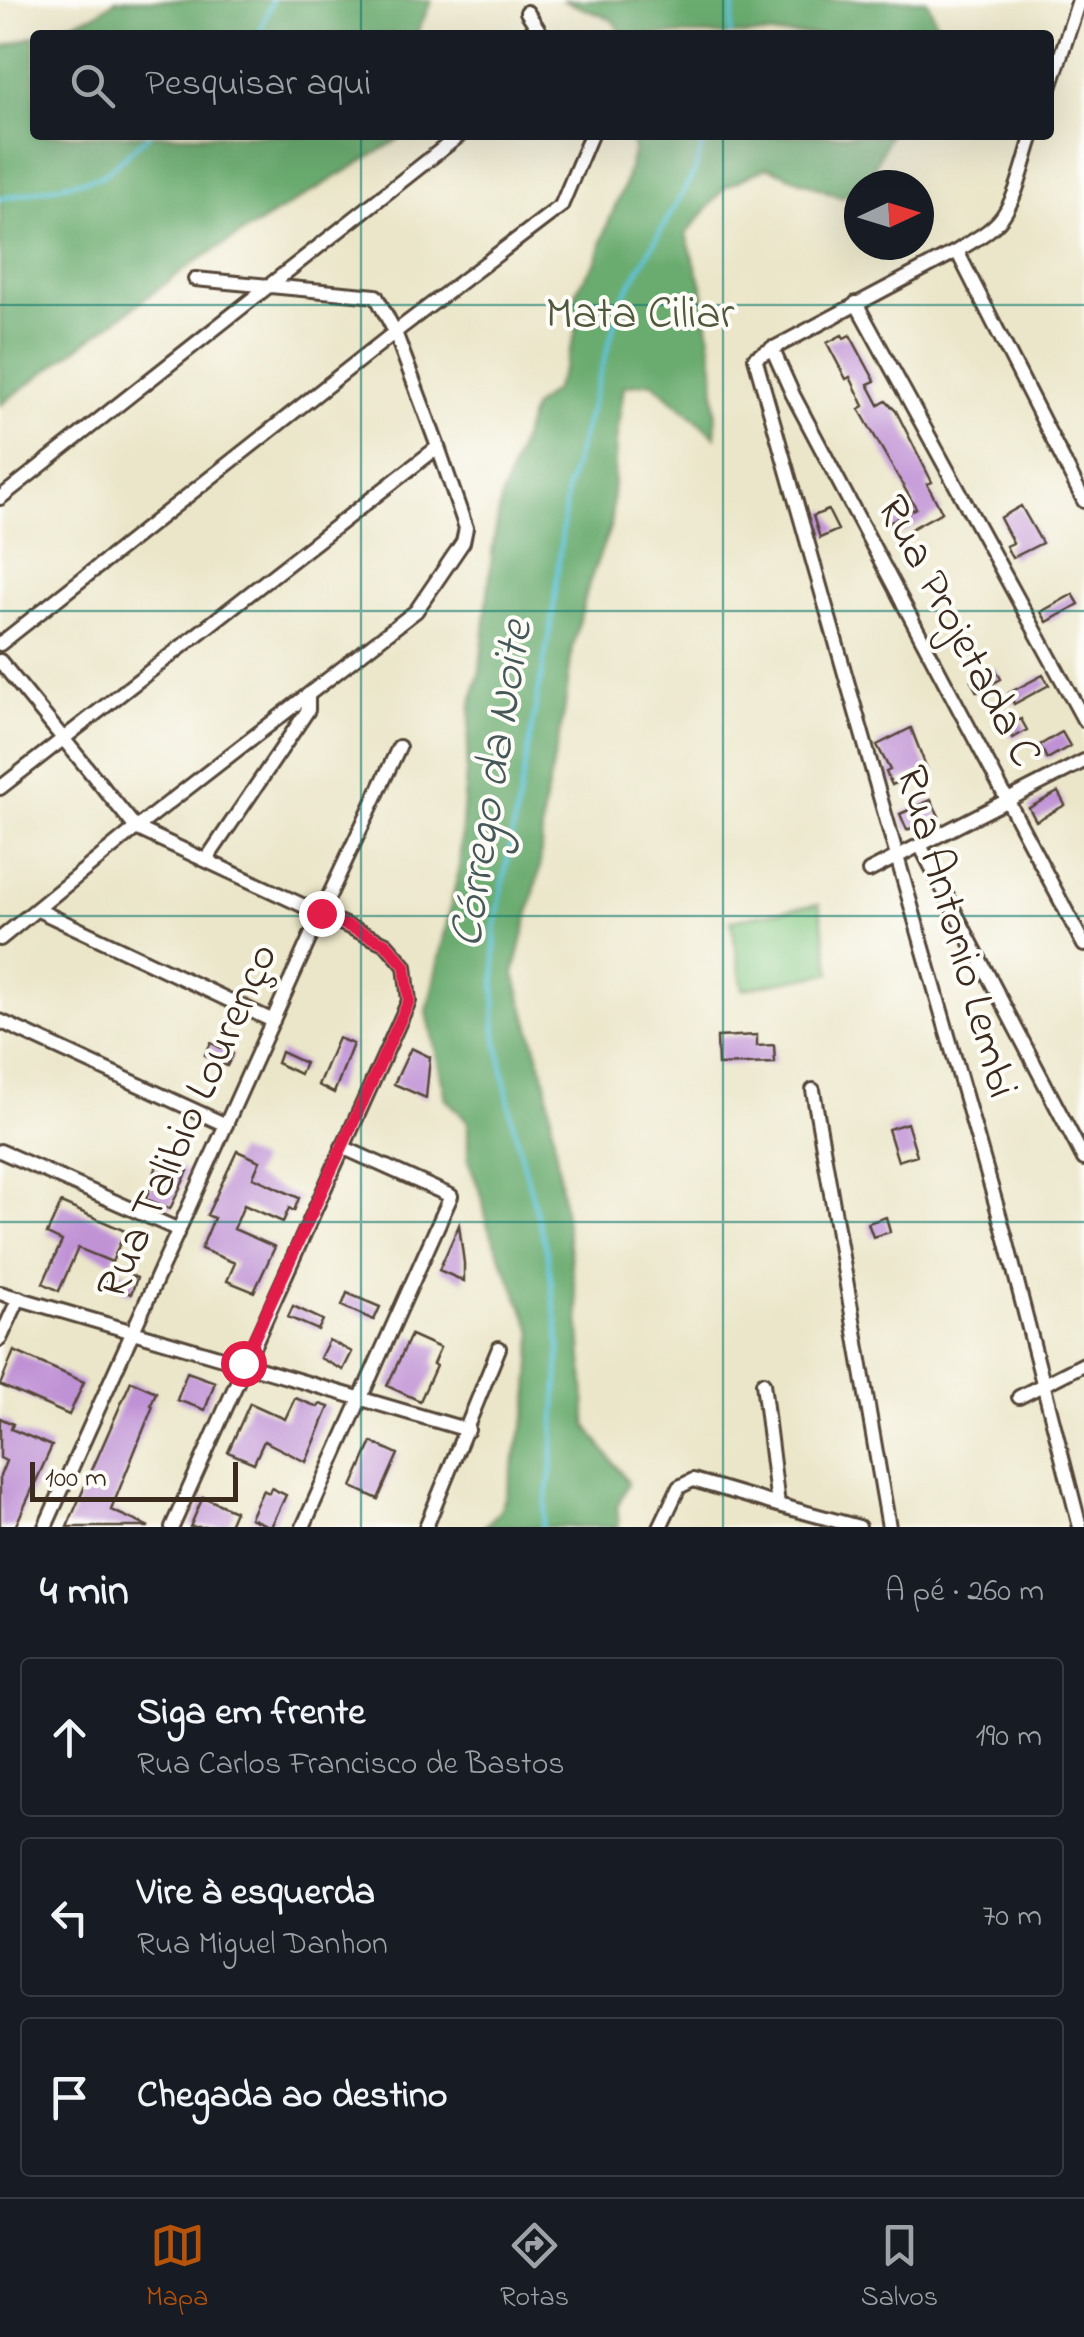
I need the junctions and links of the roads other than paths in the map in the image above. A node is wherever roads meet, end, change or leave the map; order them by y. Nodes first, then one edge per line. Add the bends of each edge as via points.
1 (1079, 0) edge
2 (527, 12) dead end
3 (539, 30) edge
4 (1054, 75) edge
5 (454, 140) edge
6 (589, 140) edge
7 (1032, 140) edge
8 (958, 251) junction
9 (194, 279) dead end
10 (270, 286) junction
11 (856, 303) junction
12 (395, 332) junction
13 (772, 348) junction
14 (793, 395) junction
15 (769, 407) junction
16 (438, 447) junction
17 (0, 498) edge
18 (1084, 501) edge
19 (0, 644) edge
20 (0, 662) edge
21 (308, 696) junction
22 (1084, 720) edge
23 (63, 739) junction
24 (399, 746) dead end
25 (1084, 762) edge
26 (0, 788) edge
27 (1006, 801) junction
28 (136, 828) junction
29 (921, 846) junction
30 (897, 858) junction
31 (206, 860) junction
32 (870, 871) dead end
33 (38, 910) junction
34 (321, 913) junction
35 (0, 939) edge
36 (1084, 945) edge
37 (0, 1020) edge
38 (272, 1021) junction
39 (813, 1090) dead end
40 (226, 1126) junction
41 (342, 1147) junction
42 (0, 1151) edge
43 (1084, 1160) edge
44 (179, 1230) junction
45 (0, 1293) edge
46 (19, 1298) junction
47 (134, 1330) junction
48 (0, 1340) edge
49 (499, 1348) dead end
50 (243, 1363) junction
51 (1084, 1364) edge
52 (763, 1383) dead end
53 (1042, 1386) junction
54 (359, 1397) junction
55 (1019, 1397) dead end
56 (468, 1430) junction
57 (1077, 1486) edge
58 (778, 1505) junction
59 (46, 1527) edge
60 (172, 1527) edge
61 (303, 1527) edge
62 (426, 1527) edge
63 (660, 1527) edge
64 (859, 1527) edge
65 (889, 1527) edge
66 (1080, 1527) edge

1 - 4 street
2 - 3 street
5 - 10 street
6 - 12 street via 561,206
7 - 8 street via 1002,218
8 - 11 street
8 - 18 street
9 - 10 street
10 - 12 street via 376,296
10 - 17 street
11 - 13 street
11 - 22 street
12 - 16 street
12 - 19 street
13 - 14 street, Rua Projetada C
13 - 15 street, Rua Antonio Lembi via 756,358
14 - 15 street
14 - 27 street, Rua Projetada C
15 - 30 street, Rua Antonio Lembi
16 - 21 street via 466,528 463,542 416,611
16 - 23 street
20 - 23 street
21 - 28 street
21 - 31 street via 308,710
23 - 26 street
23 - 28 street
24 - 34 street, Rua Talibio Lourenço
25 - 27 street
27 - 29 street
27 - 36 street, Rua Projetada C
28 - 31 street
28 - 33 street
29 - 30 street
29 - 43 street
30 - 32 street
30 - 53 street, Rua Antonio Lembi
31 - 34 street
33 - 35 street
33 - 38 street
34 - 38 street, Rua Talibio Lourenço
34 - 41 street via 386,944 405,966 409,1001
37 - 40 street
38 - 40 street, Rua Talibio Lourenço
39 - 65 street
40 - 44 street, Rua Talibio Lourenço
41 - 50 street
41 - 54 street via 451,1196
42 - 44 street
44 - 47 street, Rua Talibio Lourenço
45 - 46 street
46 - 47 street
46 - 48 street
47 - 50 street
47 - 59 street, Rua Talibio Lourenço
49 - 56 street
50 - 54 street
50 - 60 street
51 - 53 street
52 - 58 street
53 - 55 street
53 - 57 street, Rua Antonio Lembi
54 - 56 street
54 - 61 street
56 - 62 street
57 - 66 street, Rua Antonio Lembi
58 - 63 street via 694,1480 679,1486
58 - 64 street

